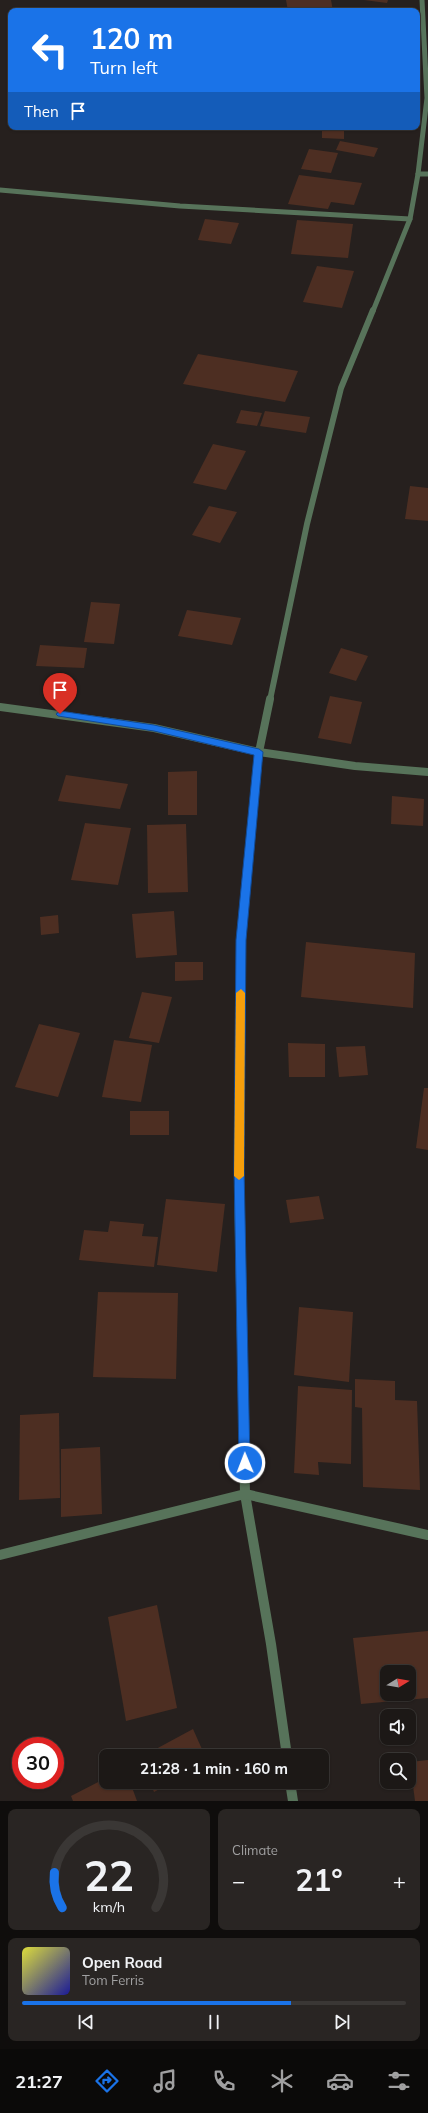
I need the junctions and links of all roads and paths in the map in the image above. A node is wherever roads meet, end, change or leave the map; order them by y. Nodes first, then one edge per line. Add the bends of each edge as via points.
1 (422, 0) edge
2 (418, 174) junction
3 (428, 174) edge
4 (0, 190) edge
5 (410, 218) junction
6 (0, 707) edge
7 (259, 752) junction
8 (428, 772) edge
9 (245, 1494) junction
10 (428, 1535) edge
11 (0, 1555) edge
12 (286, 1749) edge
13 (291, 1789) edge
14 (293, 1801) edge

1 - 2 street via 427,98
2 - 3 street
2 - 5 street
4 - 5 street via 180,206
5 - 7 street via 341,388 307,524
6 - 7 street via 154,728
7 - 8 street via 355,766
7 - 9 street via 241,940 239,1167
9 - 10 street
9 - 11 street
9 - 12 street
13 - 14 street

